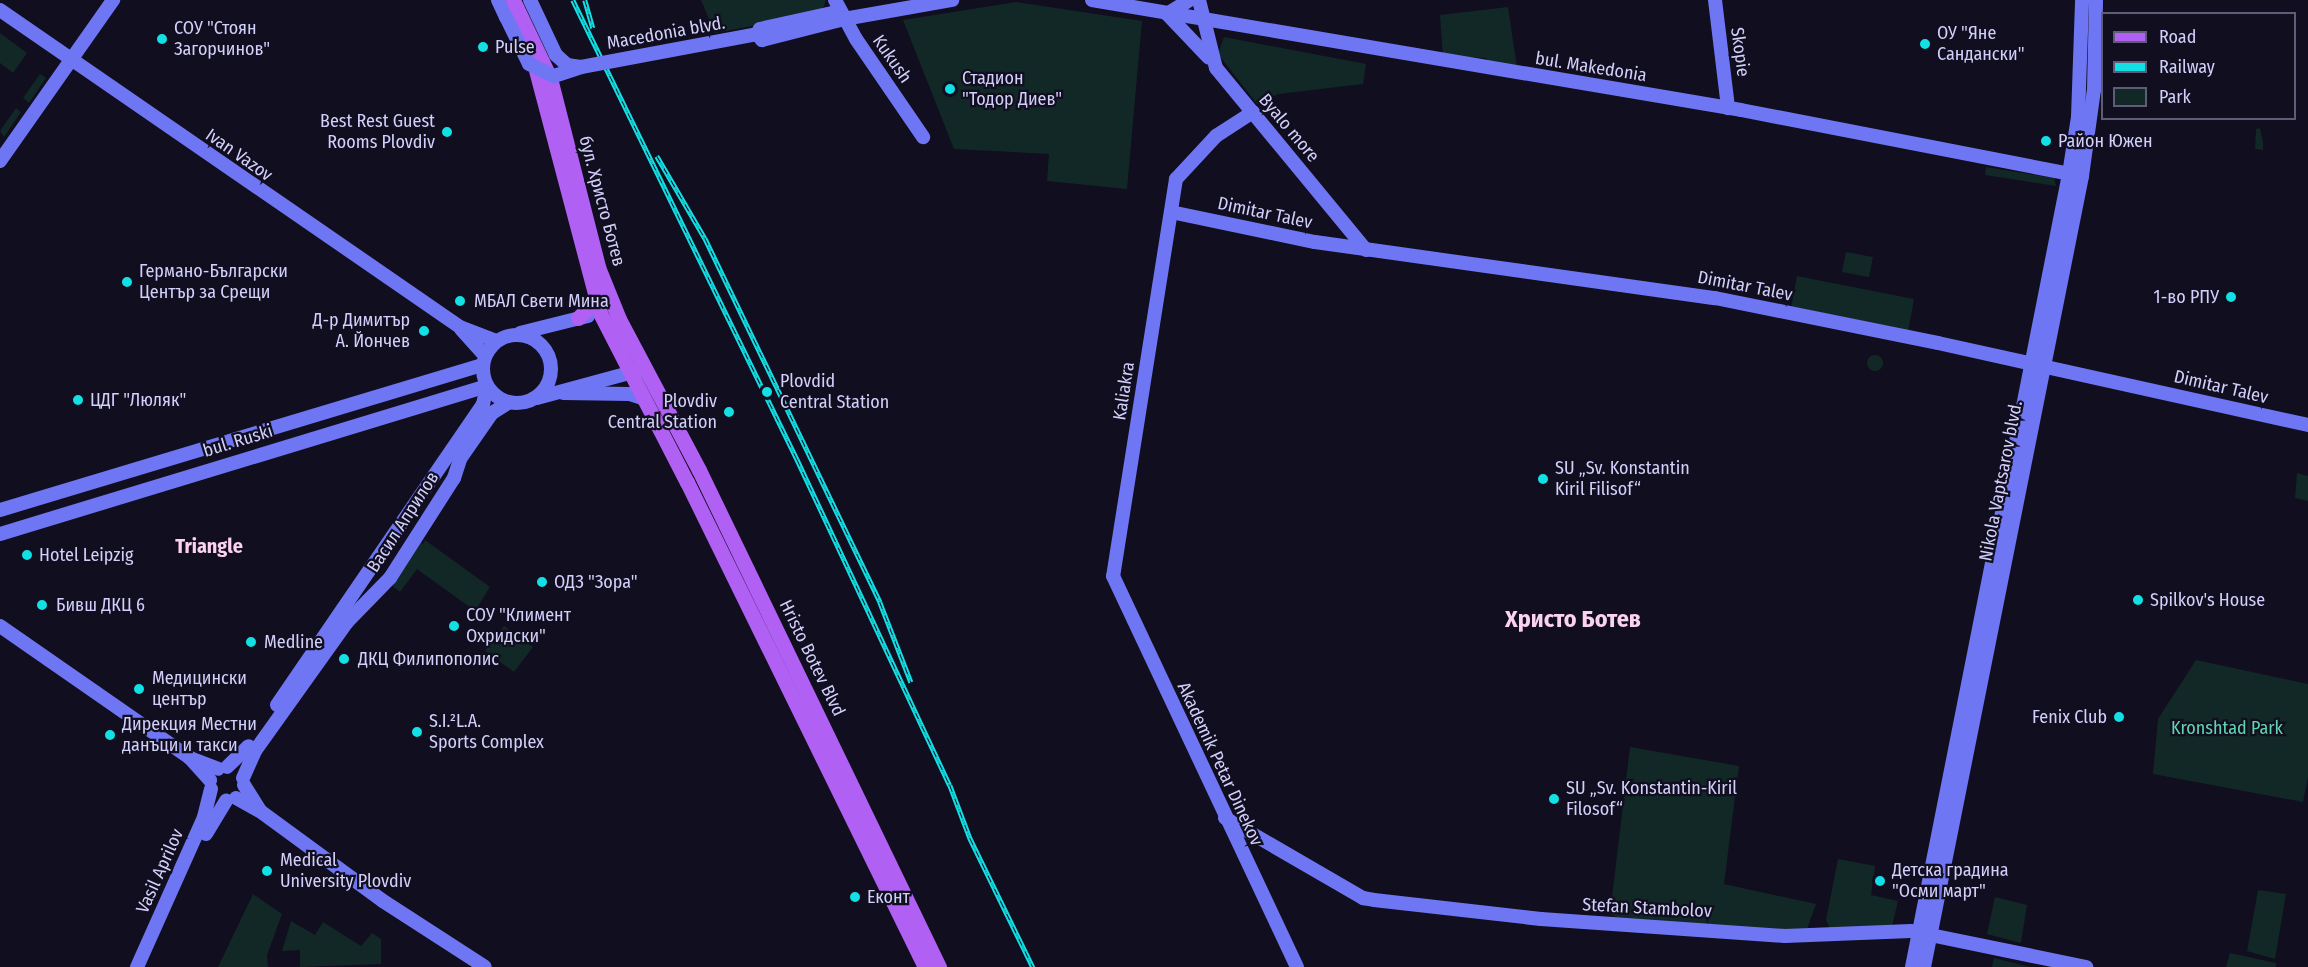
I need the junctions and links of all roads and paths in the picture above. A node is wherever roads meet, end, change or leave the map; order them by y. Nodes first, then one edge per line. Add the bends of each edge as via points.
1 (113, 0) edge
2 (498, 0) edge
3 (513, 0) edge
4 (835, 0) edge
5 (952, 0) edge
6 (1092, 0) edge
7 (1189, 0) edge
8 (1199, 0) edge
9 (1715, 0) edge
10 (2082, 0) edge
11 (2096, 0) edge
12 (531, 2) edge
13 (0, 10) edge
14 (1167, 14) junction
15 (844, 19) junction
16 (1201, 20) junction
17 (530, 41) junction
18 (70, 60) junction
19 (581, 67) junction
20 (1216, 68) junction
21 (1727, 88) junction
22 (1710, 105) junction
23 (1728, 108) junction
24 (1253, 112) junction
25 (923, 137) dead end
26 (0, 160) edge
27 (2075, 175) junction
28 (1171, 212) junction
29 (1366, 250) junction
30 (598, 307) junction
31 (578, 318) joint
32 (619, 319) junction
33 (460, 327) junction
34 (515, 334) junction
35 (496, 341) junction
36 (484, 361) junction
37 (2036, 365) junction
38 (647, 368) junction
39 (629, 374) junction
40 (487, 386) junction
41 (558, 392) junction
42 (642, 398) junction
43 (535, 399) junction
44 (508, 403) junction
45 (2308, 425) edge
46 (0, 510) edge
47 (0, 534) edge
48 (1113, 576) joint
49 (0, 626) edge
50 (217, 776) junction
51 (244, 781) junction
52 (231, 800) junction
53 (260, 811) junction
54 (1225, 818) junction
55 (1923, 933) junction
56 (137, 967) edge
57 (146, 967) edge
58 (485, 967) edge
59 (925, 967) edge
60 (939, 967) edge
61 (1297, 967) edge
62 (1912, 967) edge
63 (1924, 967) edge
64 (2086, 967) edge

1 - 18 street
2 - 19 street, Macedonia blvd., bridge via 524,58 533,68 560,76
3 - 17 main road
4 - 15 street, Kukush
5 - 15 street
6 - 14 street, bul. Makedonia
7 - 14 street
8 - 16 street, Byalo more
9 - 21 street, Skopie
10 - 27 street, Nikola Vaptsarov blvd.
11 - 27 street, Nikola Vaptsarov blvd. via 2094,90
12 - 19 street via 556,55 567,65
13 - 18 street, Ivan Vazov
14 - 16 street, bul. Makedonia
14 - 20 street
15 - 19 street, Macedonia blvd., bridge via 762,40 757,34
15 - 25 street, Kukush
16 - 20 street, Byalo more
16 - 22 street, bul. Makedonia
17 - 30 main road via 573,224
17 - 32 main road, бул. Христо Ботев via 550,78 598,267
18 - 26 street
18 - 33 street, Ivan Vazov
20 - 24 street, Byalo more
21 - 22 street
21 - 23 street, Skopie
22 - 23 street, bul. Makedonia
23 - 27 street, bul. Makedonia
24 - 28 street, Kaliakra via 1216,136 1176,179
24 - 29 street, Byalo more
27 - 37 street, Nikola Vaptsarov blvd.
28 - 29 street, Dimitar Talev
28 - 48 street, Kaliakra
29 - 37 street, Dimitar Talev via 1695,295
30 - 31 main road
30 - 32 street
30 - 39 main road
31 - 34 street
32 - 38 main road, бул. Христо Ботев
33 - 35 street, Ivan Vazov
33 - 36 street, Ivan Vazov
34 - 35 street
34 - 43 street via 538,342 550,362 546,387
35 - 36 street
36 - 40 street
36 - 46 street, bul. Ruski
37 - 45 street, Dimitar Talev
37 - 55 street, Nikola Vaptsarov blvd.
38 - 39 street
38 - 60 main road, Hristo Botev Blvd
39 - 41 street
39 - 42 main road, Hristo Botev Blvd
40 - 44 street
40 - 47 street, bul. Ruski
40 - 50 street, Васил Априлов via 483,404 246,750
41 - 42 street via 630,394
41 - 43 street
42 - 59 main road, Hristo Botev Blvd
43 - 44 street
44 - 51 street, Васил Априлов via 492,412 390,578 347,622 248,761
48 - 54 street, Akademik Petar Dinekov
49 - 50 street
50 - 51 street
50 - 52 street
50 - 56 street, Vasil Aprilov via 204,817
51 - 52 street, Васил Априлов
51 - 53 street
52 - 53 street
52 - 57 street, Vasil Aprilov via 212,820
53 - 58 street via 383,901
54 - 55 street, Stefan Stambolov via 1363,898 1374,900 1541,919 1785,936 1855,931
54 - 61 street, Akademik Petar Dinekov
55 - 62 street, Nikola Vaptsarov blvd.
55 - 63 street, Nikola Vaptsarov blvd.
55 - 64 street, Stefan Stambolov

